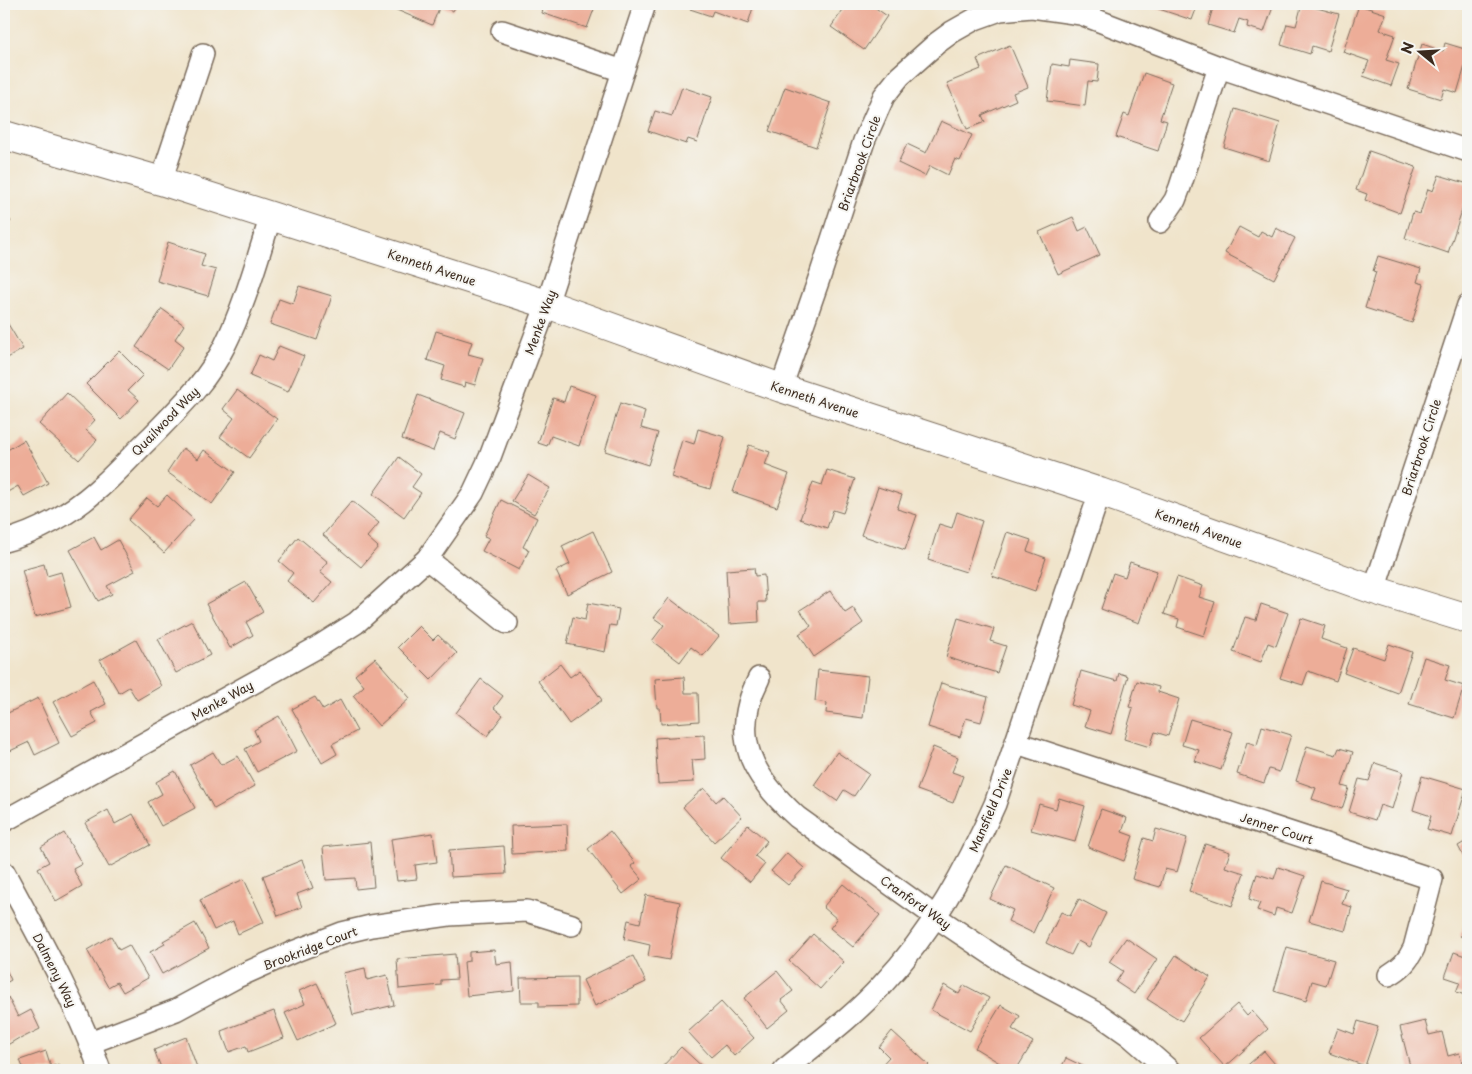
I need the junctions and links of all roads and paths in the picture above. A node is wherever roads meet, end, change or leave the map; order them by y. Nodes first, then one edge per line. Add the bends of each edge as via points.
1 (645, 4) edge
2 (502, 31) dead end
3 (204, 54) dead end
4 (1219, 67) junction
5 (623, 71) junction
6 (4, 135) edge
7 (1468, 151) edge
8 (161, 181) junction
9 (271, 216) junction
10 (1160, 222) dead end
11 (547, 304) junction
12 (1468, 305) edge
13 (781, 388) junction
14 (1100, 492) junction
15 (4, 541) edge
16 (427, 559) junction
17 (1374, 590) junction
18 (1468, 619) edge
19 (507, 623) dead end
20 (759, 678) dead end
21 (1017, 744) junction
22 (4, 821) edge
23 (4, 872) edge
24 (936, 917) junction
25 (572, 925) dead end
26 (1389, 975) dead end
27 (90, 1043) junction
28 (100, 1070) edge
29 (784, 1070) edge
30 (1169, 1070) edge

1 - 5 street, Menke Way
2 - 5 street
3 - 8 street
4 - 7 street, Briarbrook Circle
4 - 10 street via 1180,187
4 - 13 street, Briarbrook Circle via 1081,14 1032,7 1000,10 952,32 900,76 884,96 864,141
5 - 11 street, Menke Way
6 - 8 main road, Kenneth Avenue
8 - 9 main road, Kenneth Avenue
9 - 11 main road, Kenneth Avenue
9 - 15 street, Quailwood Way via 224,346 189,398 96,491 38,529
11 - 13 main road, Kenneth Avenue
11 - 16 street, Menke Way via 490,457 473,493
12 - 17 street, Briarbrook Circle
13 - 14 main road, Kenneth Avenue
14 - 17 main road, Kenneth Avenue
14 - 21 street, Mansfield Drive
16 - 19 street
16 - 22 street, Menke Way via 356,623 318,647
17 - 18 main road, Kenneth Avenue
20 - 24 street, Cranford Way via 748,704 745,732 752,760 772,792 797,817
21 - 24 street, Mansfield Drive via 976,846
21 - 26 street, Jenner Court via 1432,879 1414,948 1400,968
23 - 27 street, Dalmeny Way via 51,959
24 - 29 street, Mansfield Drive via 882,986
24 - 30 street, Cranford Way via 1009,966 1100,1015
25 - 27 street, Brookridge Court via 527,911 449,915 342,933 237,977 176,1010
27 - 28 street, Dalmeny Way

